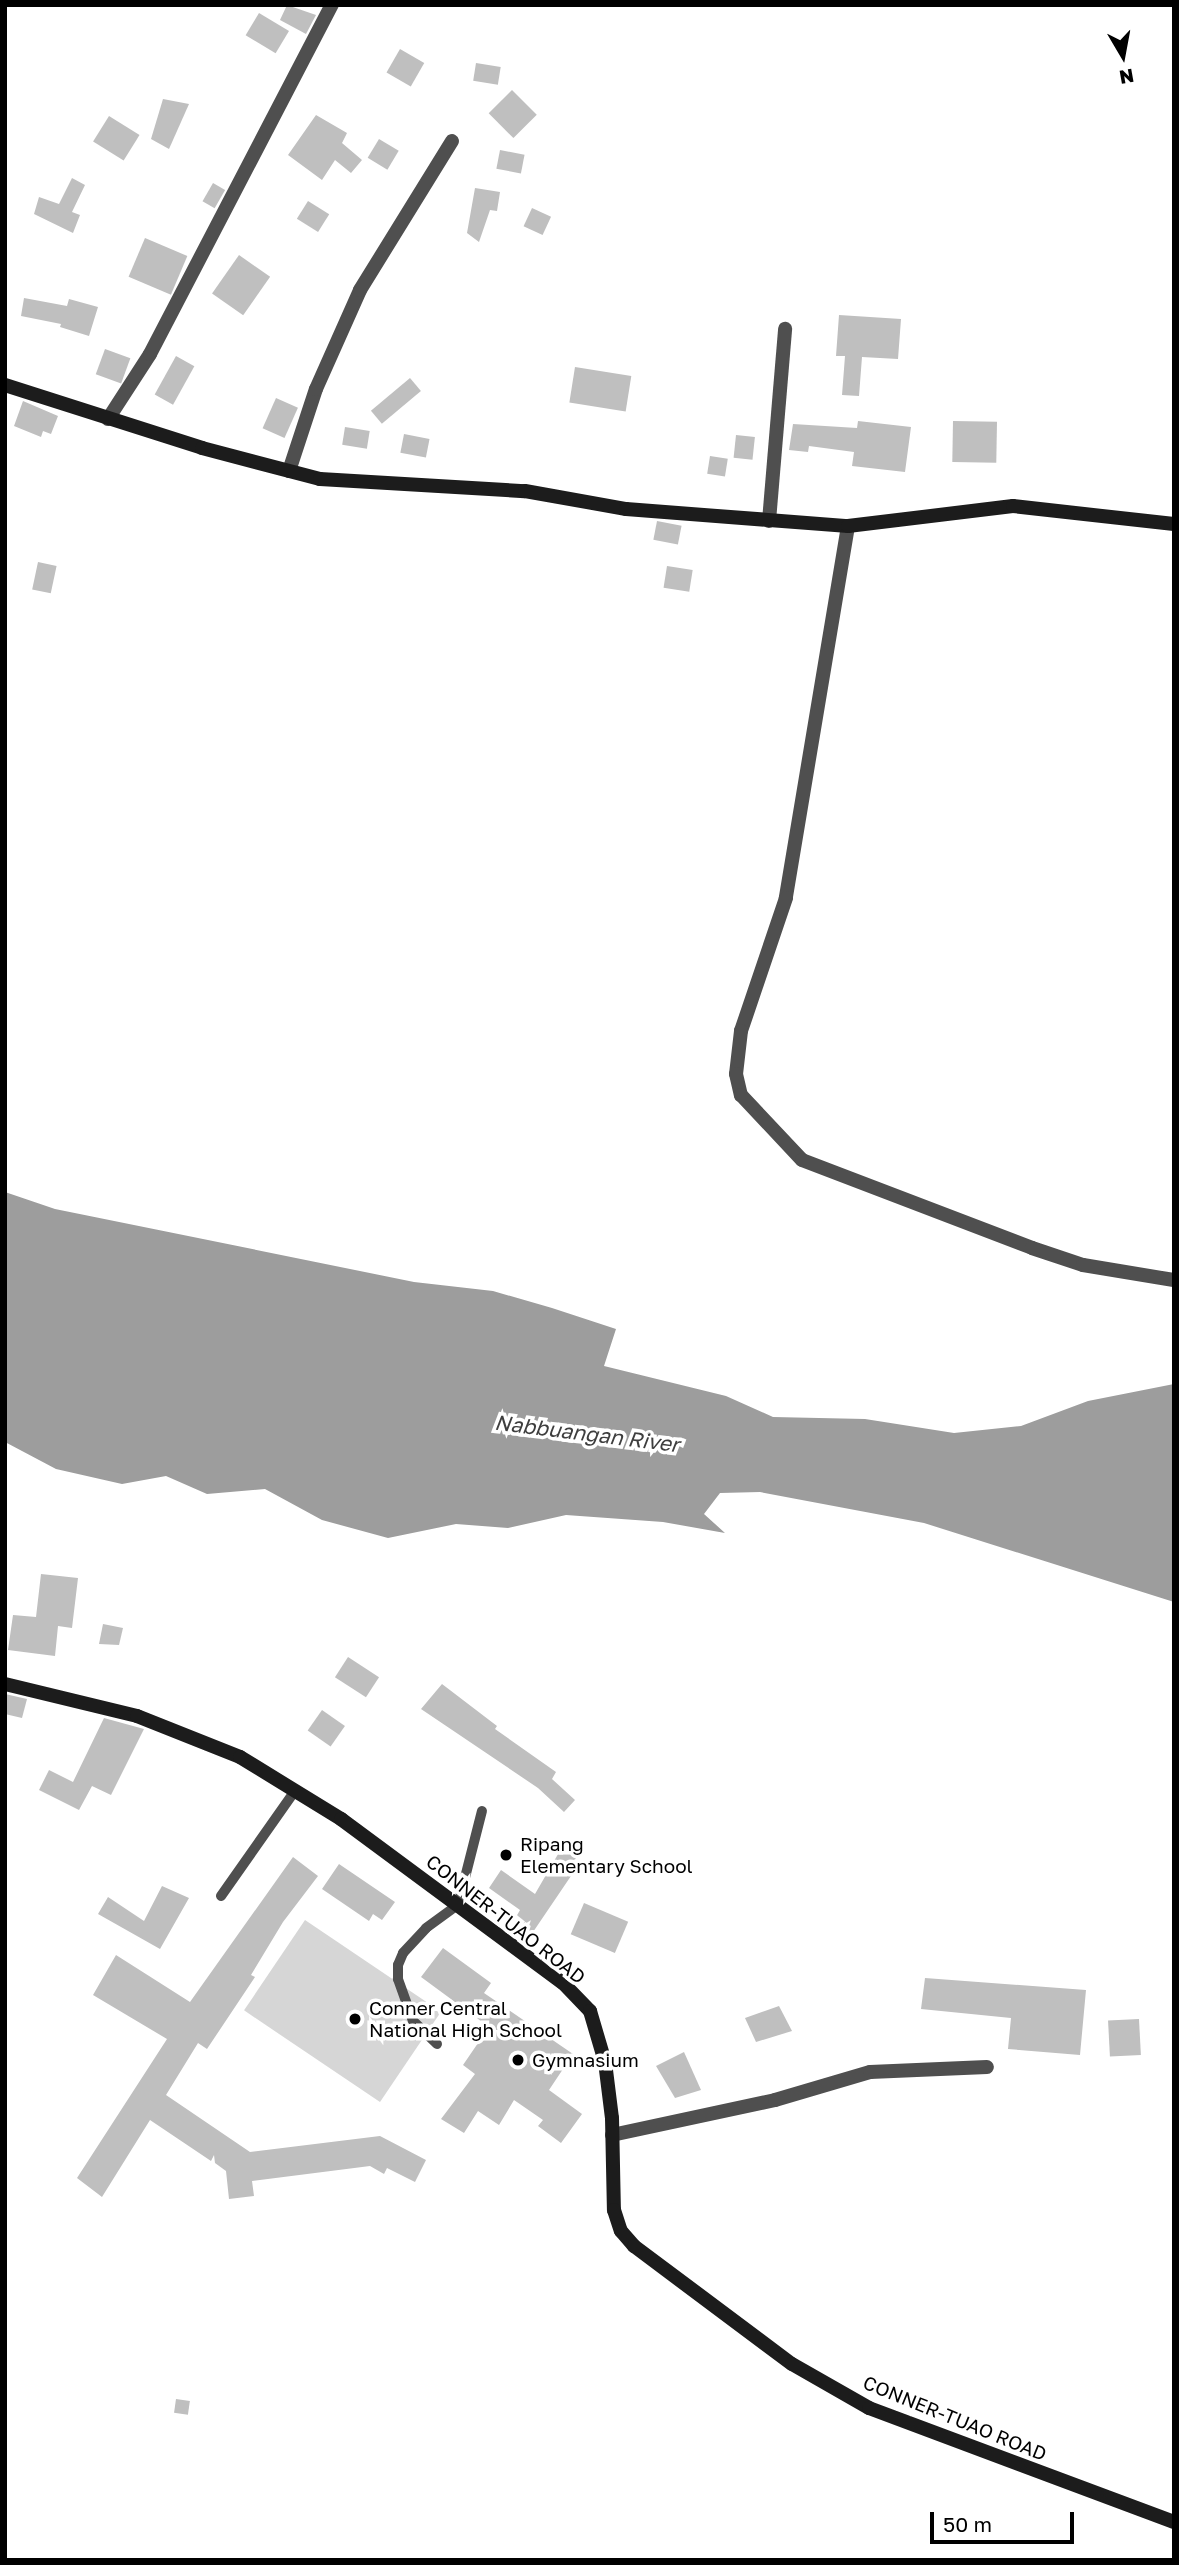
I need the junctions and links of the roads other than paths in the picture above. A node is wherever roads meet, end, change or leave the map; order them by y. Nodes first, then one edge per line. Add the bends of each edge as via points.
1 (332, 5) edge
2 (452, 141) dead end
3 (785, 329) dead end
4 (5, 385) edge
5 (108, 419) junction
6 (289, 471) junction
7 (769, 521) junction
8 (1174, 524) edge
9 (849, 526) junction
10 (1174, 1280) edge
11 (5, 1684) edge
12 (294, 1792) junction
13 (482, 1811) dead end
14 (221, 1896) dead end
15 (458, 1905) junction
16 (437, 2044) dead end
17 (986, 2067) dead end
18 (612, 2135) junction
19 (1174, 2522) edge

1 - 5 street via 150,354
2 - 6 street via 360,289 316,389
3 - 7 street
4 - 5 main road
5 - 6 main road
6 - 7 main road via 353,482 525,491 625,509
7 - 9 main road
8 - 9 main road via 1013,506
9 - 10 street via 786,898 741,1031 736,1074 741,1095 802,1160 1083,1265
11 - 12 main road, CONNER-TUAO ROAD via 187,1732 240,1757
12 - 14 lane
12 - 15 main road, CONNER-TUAO ROAD via 341,1819
13 - 15 lane
15 - 16 lane via 426,1928 402,1953 398,1965 398,1979 413,2021
15 - 18 main road, CONNER-TUAO ROAD via 563,1983 590,2011 605,2062
17 - 18 street via 870,2072 775,2100
18 - 19 main road, CONNER-TUAO ROAD via 614,2210 621,2231 634,2246 792,2364 869,2408

